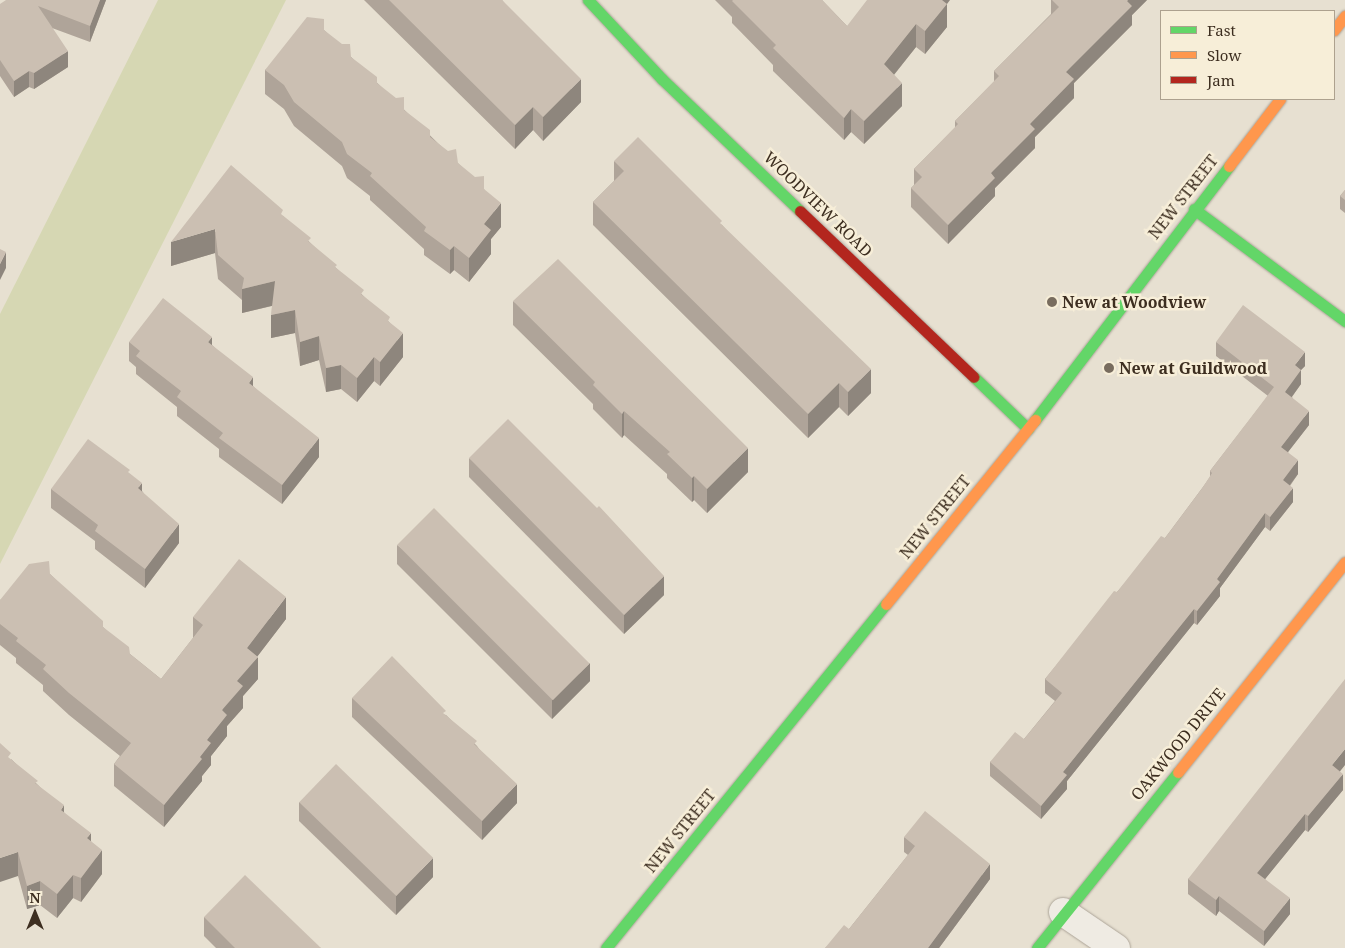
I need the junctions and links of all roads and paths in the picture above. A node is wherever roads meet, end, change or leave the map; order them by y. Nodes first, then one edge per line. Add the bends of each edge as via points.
1 (588, 0) edge
2 (1345, 16) edge
3 (1335, 29) edge
4 (1279, 100) edge
5 (1194, 209) junction
6 (1345, 321) edge
7 (1028, 428) junction
8 (1345, 562) edge
9 (1063, 912) junction
10 (606, 948) edge
11 (1037, 948) edge
12 (1116, 948) edge

1 - 7 street, WOODVIEW ROAD via 662,78
2 - 3 street
4 - 5 street, NEW STREET
5 - 6 street
5 - 7 street, NEW STREET
7 - 10 street, NEW STREET
8 - 9 street, OAKWOOD DRIVE
9 - 11 street, OAKWOOD DRIVE
9 - 12 street

